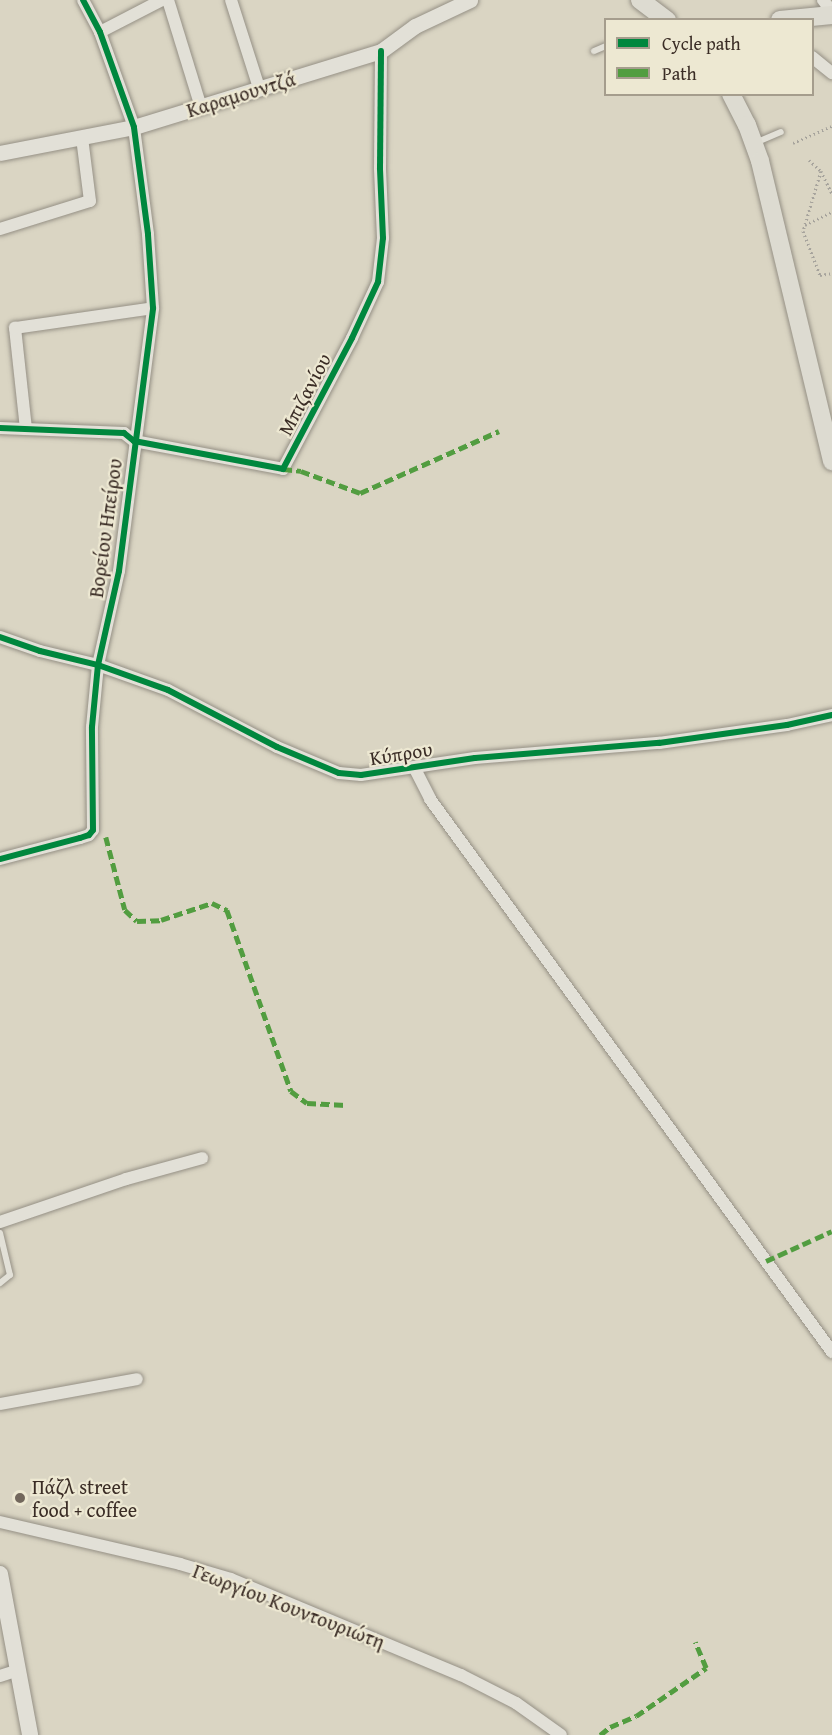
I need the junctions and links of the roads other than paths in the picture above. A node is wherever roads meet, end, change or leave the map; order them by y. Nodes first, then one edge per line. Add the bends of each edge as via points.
1 (83, 0) edge
2 (162, 0) edge
3 (168, 0) edge
4 (231, 0) edge
5 (470, 0) edge
6 (640, 0) edge
7 (823, 0) edge
8 (832, 14) edge
9 (664, 18) edge
10 (797, 18) edge
11 (832, 24) edge
12 (814, 26) edge
13 (100, 32) junction
14 (604, 47) edge
15 (381, 51) junction
16 (594, 51) dead end
17 (814, 58) edge
18 (832, 72) edge
19 (259, 88) junction
20 (732, 96) edge
21 (201, 107) junction
22 (134, 127) junction
23 (781, 132) dead end
24 (82, 138) junction
25 (754, 143) junction
26 (0, 153) edge
27 (0, 229) edge
28 (153, 308) junction
29 (0, 428) edge
30 (26, 429) junction
31 (134, 441) junction
32 (832, 461) edge
33 (0, 637) edge
34 (98, 665) junction
35 (832, 715) edge
36 (414, 767) junction
37 (0, 859) edge
38 (202, 1158) dead end
39 (0, 1222) edge
40 (0, 1233) edge
41 (0, 1283) edge
42 (830, 1345) edge
43 (137, 1379) dead end
44 (0, 1404) edge
45 (0, 1522) edge
46 (0, 1574) edge
47 (4, 1614) edge
48 (18, 1670) junction
49 (0, 1676) edge
50 (30, 1735) edge
51 (561, 1735) edge

1 - 13 street, Βορείου Ηπείρου
2 - 13 street
3 - 21 street
4 - 19 street
5 - 15 street, Καραμουντζά via 415,26
6 - 9 main road
7 - 8 street
8 - 10 main road
11 - 12 main road
13 - 22 street, Βορείου Ηπείρου
14 - 16 lane
15 - 19 street, Καραμουντζά
15 - 31 street, Μπιζανίου via 383,238 378,282 283,469
17 - 18 street
19 - 21 street, Καραμουντζά
20 - 25 main road
21 - 22 street, Καραμουντζά
22 - 24 street, Καραμουντζά
22 - 28 street, Βορείου Ηπείρου
23 - 25 lane
24 - 26 street, Καραμουντζά
24 - 27 street via 90,201
25 - 32 main road
28 - 30 street via 15,328
28 - 31 street, Βορείου Ηπείρου
29 - 30 street, Μπιζανίου
30 - 31 street, Μπιζανίου via 124,433
31 - 34 street, Βορείου Ηπείρου via 119,571
33 - 34 street, Κύπρου
34 - 36 street, Κύπρου via 168,690 277,747 339,773 362,775
34 - 37 street, Βορείου Ηπείρου via 92,726 93,830 80,838
35 - 36 street, Κύπρου via 787,726 659,743 475,758
36 - 42 street via 430,799
38 - 39 street
40 - 41 lane via 10,1275
43 - 44 street
45 - 51 street, Γεωργίου Κουντουριώτη via 231,1579 460,1675 516,1703
46 - 47 main road
47 - 48 main road
48 - 49 street
48 - 50 main road

